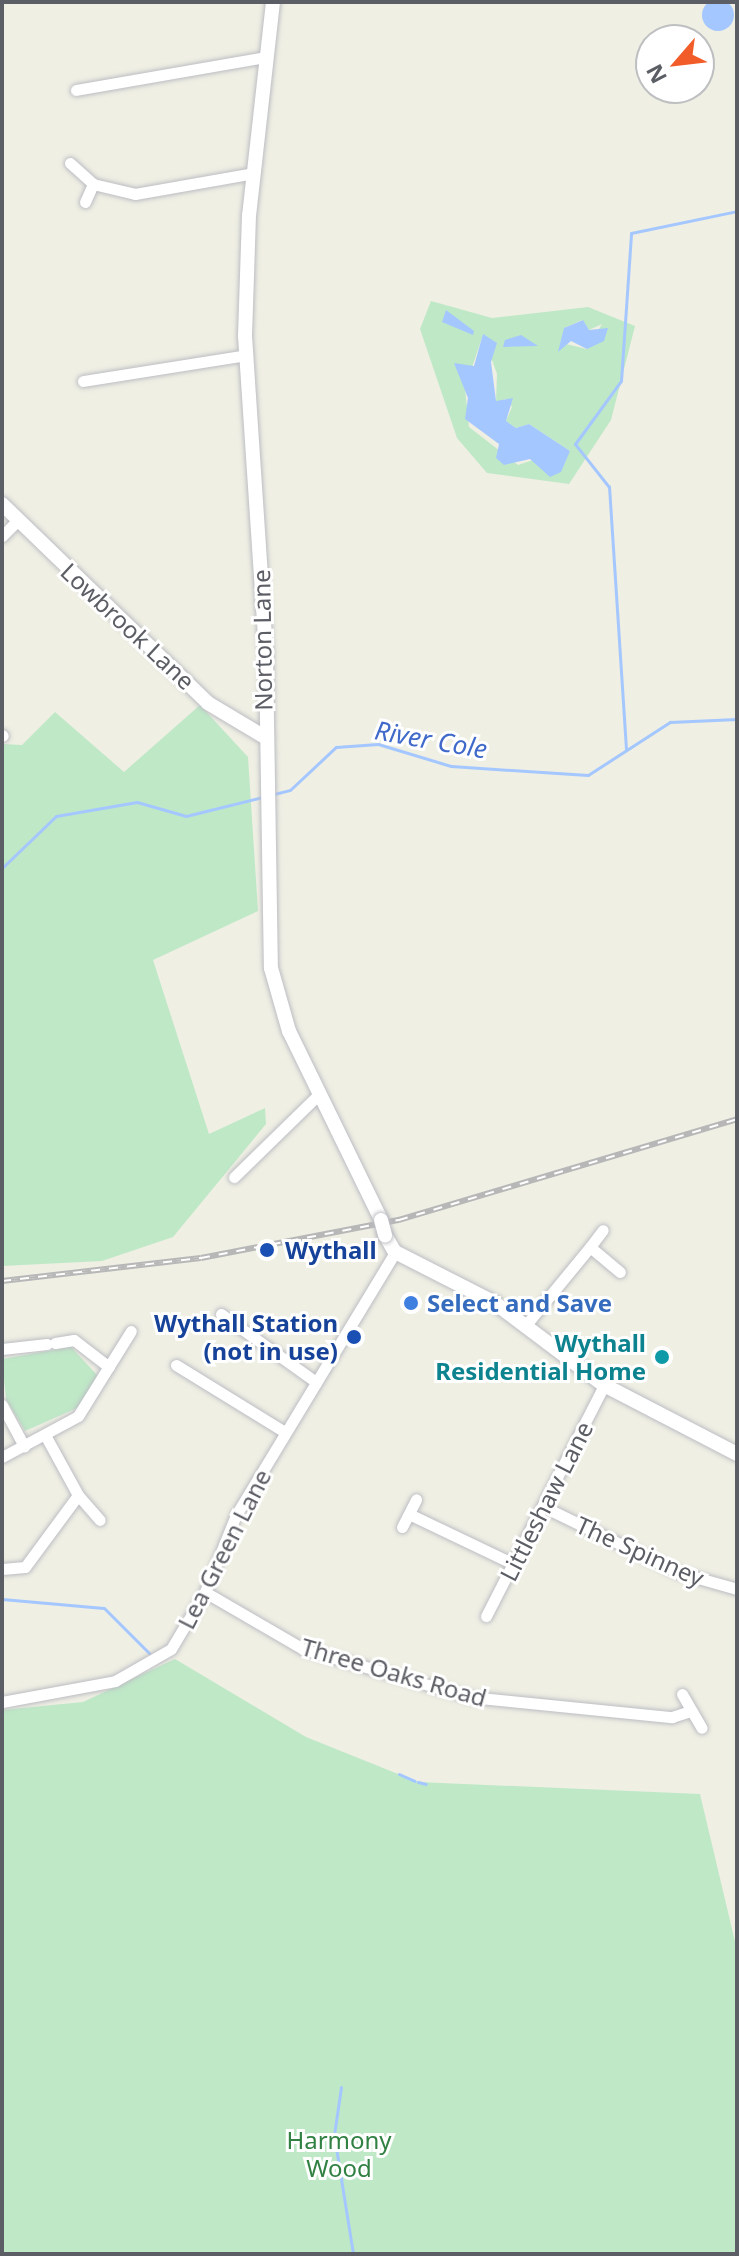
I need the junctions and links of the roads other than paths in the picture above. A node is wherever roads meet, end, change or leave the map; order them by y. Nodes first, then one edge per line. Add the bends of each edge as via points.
1 (273, 2) edge
2 (265, 57) junction
3 (76, 90) dead end
4 (70, 163) dead end
5 (254, 173) junction
6 (93, 184) junction
7 (85, 202) dead end
8 (247, 355) junction
9 (83, 381) dead end
10 (2, 504) edge
11 (18, 520) junction
12 (2, 536) edge
13 (263, 736) junction
14 (320, 1093) junction
15 (234, 1177) dead end
16 (603, 1230) dead end
17 (590, 1247) junction
18 (395, 1252) junction
19 (620, 1272) dead end
20 (221, 1314) dead end
21 (525, 1326) junction
22 (131, 1331) dead end
23 (2, 1349) edge
24 (176, 1365) dead end
25 (109, 1367) junction
26 (316, 1382) junction
27 (604, 1385) junction
28 (2, 1405) edge
29 (285, 1432) junction
30 (45, 1435) junction
31 (24, 1446) junction
32 (737, 1454) edge
33 (2, 1457) edge
34 (78, 1495) junction
35 (416, 1499) dead end
36 (544, 1507) junction
37 (409, 1514) junction
38 (100, 1520) dead end
39 (402, 1527) dead end
40 (514, 1564) junction
41 (2, 1569) edge
42 (737, 1589) edge
43 (205, 1592) junction
44 (486, 1616) dead end
45 (682, 1694) dead end
46 (2, 1702) edge
47 (691, 1711) junction
48 (702, 1728) dead end

1 - 2 street, Norton Lane
2 - 3 street
2 - 5 street, Norton Lane
4 - 6 street
5 - 6 street via 135,194
5 - 8 street, Norton Lane
6 - 7 street
8 - 9 street
8 - 13 street, Norton Lane via 266,656
10 - 11 street, Lowbrook Lane
11 - 12 street
11 - 13 street, Lowbrook Lane via 208,703
13 - 14 street, Norton Lane via 273,981
14 - 15 street
14 - 18 street, Norton Lane, bridge
16 - 17 street
17 - 19 street
17 - 21 street
18 - 21 street via 475,1290
18 - 26 street, Lea Green Lane
20 - 26 street
21 - 27 street
22 - 25 street
23 - 25 street via 74,1340
24 - 29 street
25 - 30 street via 86,1407
26 - 29 street, Lea Green Lane
27 - 32 street
27 - 36 street, Littleshaw Lane
28 - 31 street
29 - 43 street, Lea Green Lane via 236,1515
30 - 31 street
30 - 34 street
31 - 33 street
34 - 38 street
34 - 41 street via 25,1567
35 - 37 street
36 - 40 street, Littleshaw Lane
36 - 42 street, The Spinney via 677,1572
37 - 39 street
37 - 40 street
40 - 44 street, Littleshaw Lane
43 - 46 street, Lea Green Lane via 171,1649 144,1669 83,1691
43 - 47 street, Three Oaks Road via 303,1649 470,1697 672,1717
45 - 47 street
47 - 48 street

